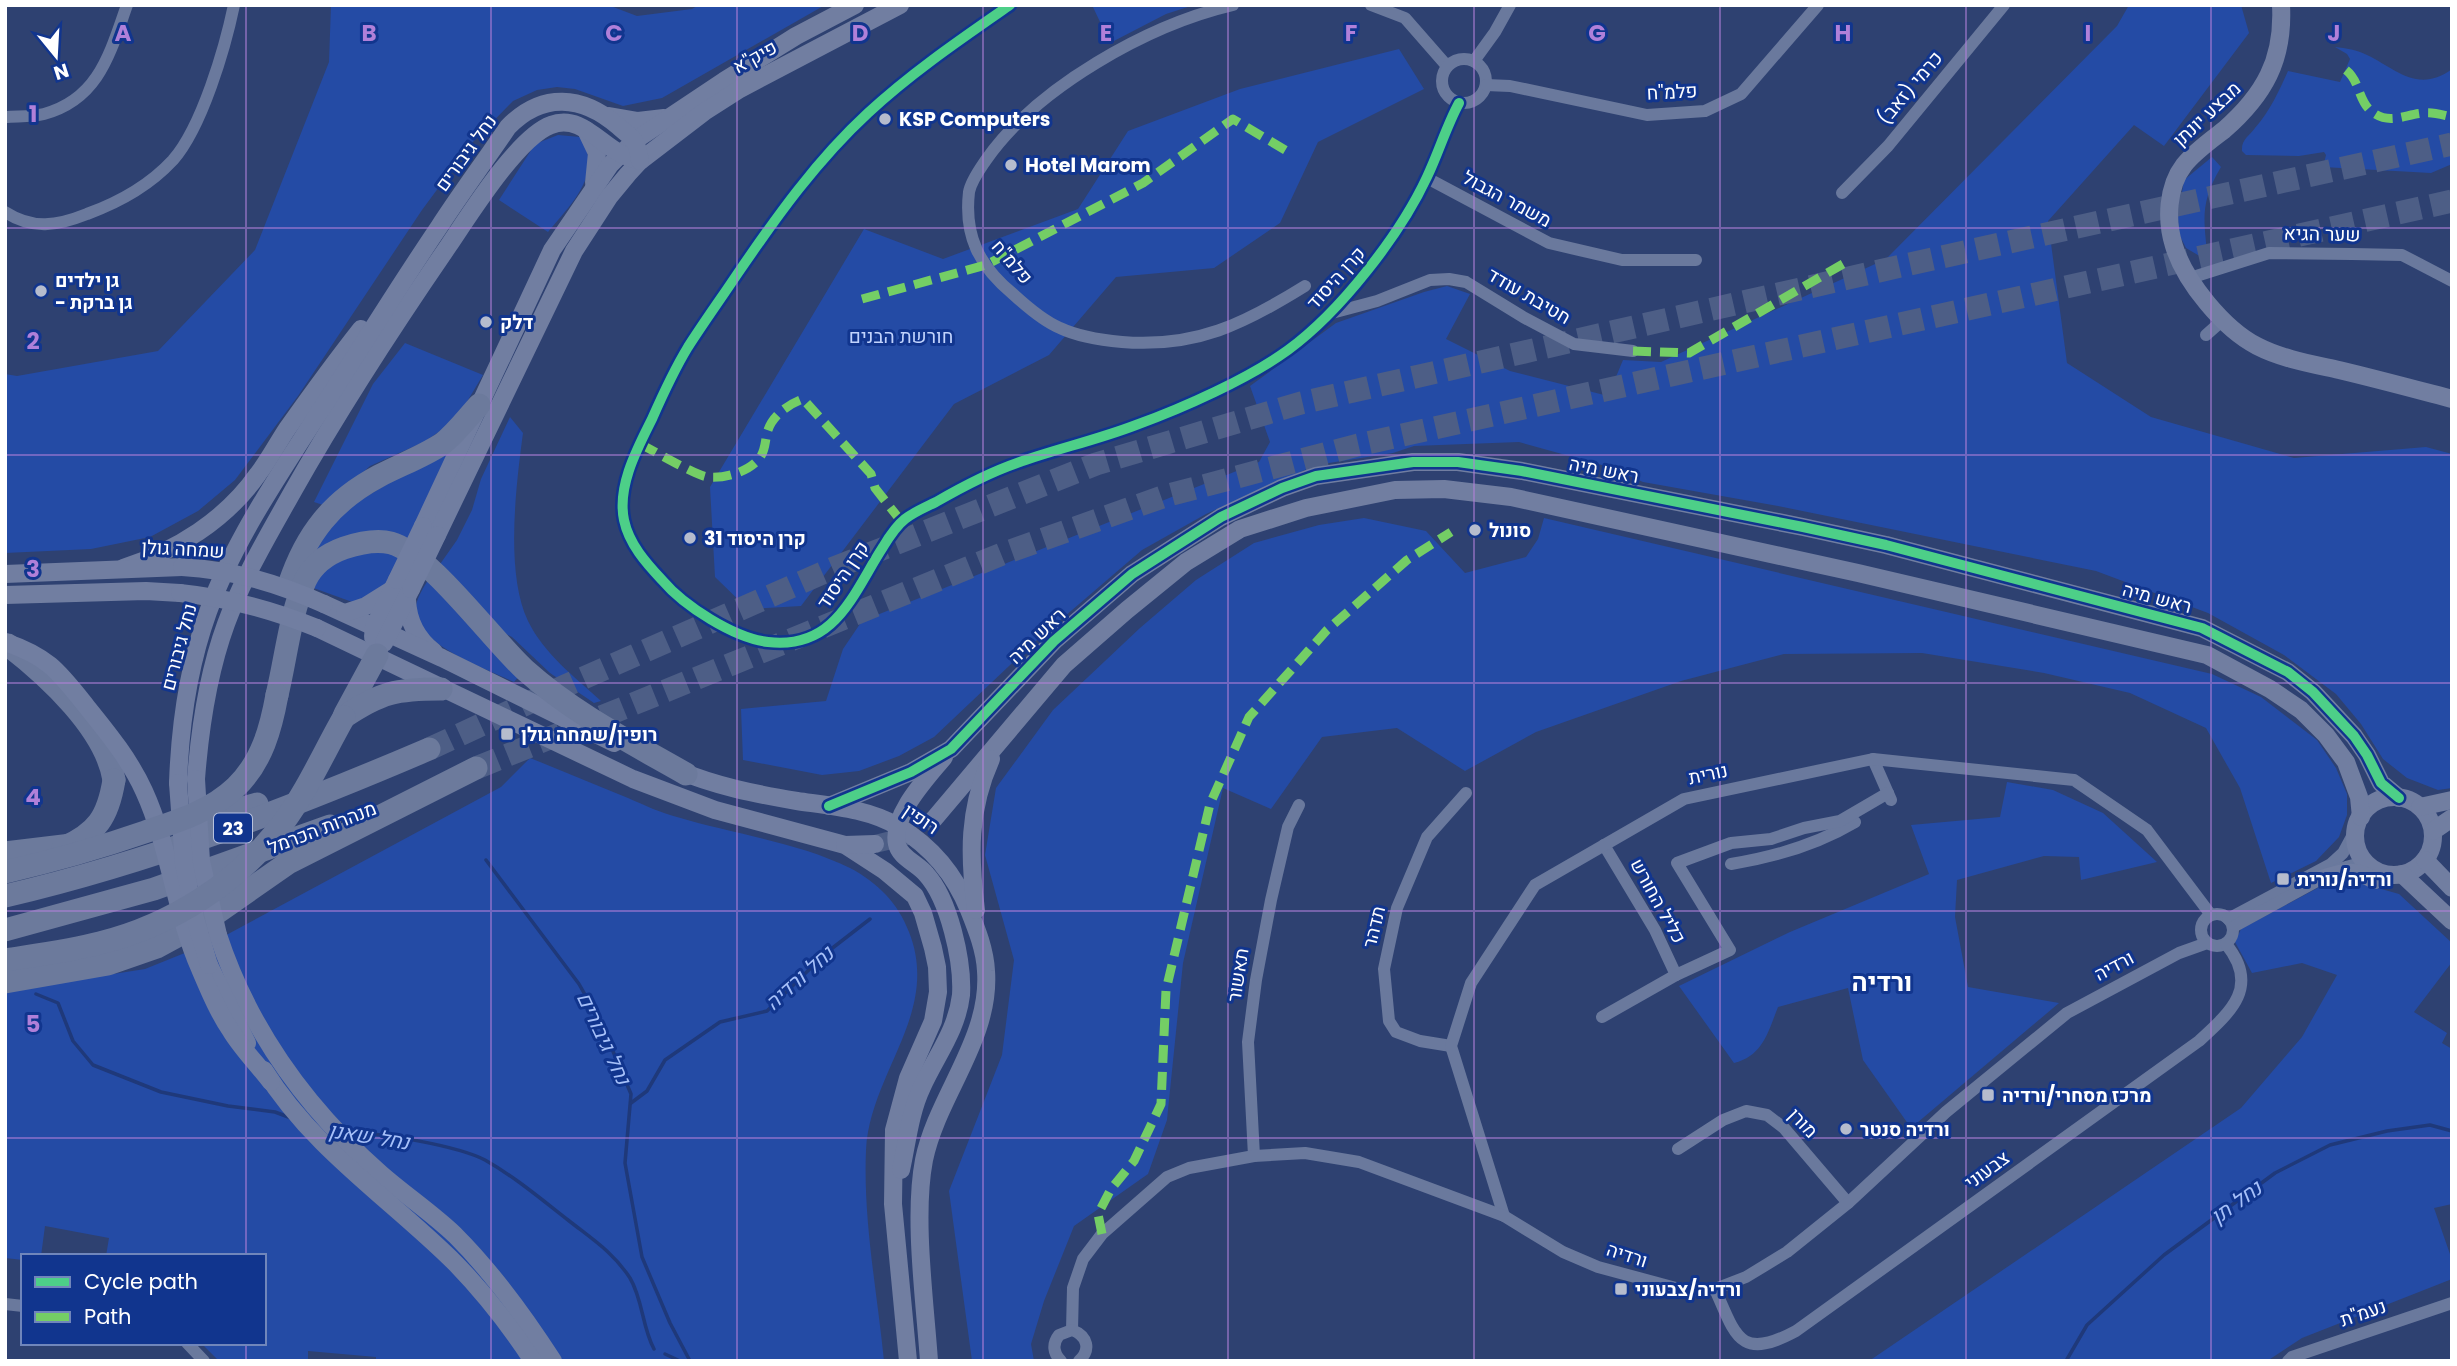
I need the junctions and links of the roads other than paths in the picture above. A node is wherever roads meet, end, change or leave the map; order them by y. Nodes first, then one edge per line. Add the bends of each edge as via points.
1 (127, 5) edge
2 (234, 5) edge
3 (855, 5) edge
4 (901, 5) edge
5 (1010, 5) edge
6 (1233, 5) edge
7 (1371, 5) edge
8 (1510, 5) edge
9 (1818, 5) edge
10 (2004, 5) edge
11 (2281, 5) edge
12 (1474, 61) junction
13 (1447, 66) junction
14 (1486, 85) junction
15 (1460, 103) junction
16 (676, 114) junction
17 (606, 116) junction
18 (5, 117) edge
19 (583, 127) junction
20 (634, 141) junction
21 (620, 153) junction
22 (640, 162) junction
23 (1427, 178) junction
24 (594, 188) junction
25 (1842, 193) dead end
26 (5, 212) edge
27 (439, 226) junction
28 (1696, 260) dead end
29 (2190, 278) junction
30 (2452, 281) edge
31 (1305, 286) dead end
32 (1328, 314) junction
33 (2224, 319) junction
34 (2206, 335) dead end
35 (1633, 351) dead end
36 (2452, 399) edge
37 (479, 405) junction
38 (430, 531) junction
39 (123, 568) junction
40 (5, 574) edge
41 (402, 589) junction
42 (5, 595) edge
43 (345, 612) junction
44 (381, 631) junction
45 (5, 642) edge
46 (377, 655) junction
47 (442, 658) junction
48 (441, 689) junction
49 (277, 695) junction
50 (344, 717) junction
51 (999, 741) junction
52 (951, 749) junction
53 (1873, 758) junction
54 (686, 774) junction
55 (1466, 793) dead end
56 (1888, 793) junction
57 (2399, 798) junction
58 (2452, 800) edge
59 (1299, 805) dead end
60 (829, 806) junction
61 (2420, 807) junction
62 (2452, 818) edge
63 (934, 819) tunnel mouth
64 (2358, 823) junction
65 (898, 826) junction
66 (2433, 831) junction
67 (875, 844) tunnel mouth
68 (845, 845) junction
69 (1604, 845) junction
70 (5, 853) edge
71 (2425, 860) junction
72 (2364, 862) junction
73 (1731, 864) dead end
74 (5, 871) edge
75 (2322, 878) junction
76 (2405, 878) junction
77 (2452, 888) edge
78 (5, 896) edge
79 (2211, 915) junction
80 (2452, 921) edge
81 (2230, 923) junction
82 (5, 930) edge
83 (979, 934) junction
84 (2204, 938) junction
85 (2226, 943) junction
86 (5, 961) edge
87 (1676, 975) junction
88 (5, 982) edge
89 (1602, 1017) dead end
90 (1451, 1046) junction
91 (271, 1082) junction
92 (1678, 1149) dead end
93 (1254, 1156) junction
94 (1848, 1203) junction
95 (893, 1204) junction
96 (1504, 1216) junction
97 (1715, 1289) junction
98 (2452, 1303) edge
99 (1072, 1330) junction
100 (189, 1345) edge
101 (204, 1361) edge
102 (533, 1361) edge
103 (553, 1361) edge
104 (908, 1361) edge
105 (929, 1361) edge
106 (1061, 1361) edge
107 (1079, 1361) edge
108 (2288, 1361) edge

1 - 18 street via 96,80 69,104 42,115
2 - 26 street via 195,125 174,158 146,185 110,206 46,225 22,222
3 - 16 street, פיק"א via 796,36
4 - 22 street, פיק"א via 740,89
5 - 32 street, קרן היסוד via 897,88 824,157 774,220 687,349 623,489 624,521 640,556 671,592 742,636 769,643 802,641 822,632 842,614 901,521 969,482 1137,425 1217,390 1284,353
6 - 31 street, פלמ"ח via 1169,25 1086,70 1041,102 1001,139 978,172 970,189 971,242 998,280 1024,304 1059,328 1093,339 1188,340 1229,328
7 - 13 street via 1405,18
8 - 12 street
9 - 14 street, פלמ"ח via 1741,94 1705,111 1647,115
10 - 25 street, כרמי (זאב) via 1888,146
11 - 29 street, מבצע יונתן via 2278,50 2259,94 2183,166 2169,201 2171,238
12 - 13 street via 1459,60
12 - 14 street via 1484,73
13 - 15 street via 1443,90
14 - 15 street via 1478,98
15 - 23 street, קרן היסוד
16 - 17 street via 638,121
16 - 20 street, פיק"א
17 - 20 street, נחל גיבורים
17 - 27 street, נחל גיבורים via 586,105 562,101 522,113
19 - 21 street
19 - 24 street via 597,153
19 - 103 street, נחל גיבורים, bridge via 552,124 519,149 407,306 312,458 255,558 225,626 204,703 196,779 201,861 209,902 237,985 266,1041 344,1139 454,1235 515,1304
20 - 21 street, פיק"א
20 - 22 street
21 - 22 street
21 - 24 street, פיק"א
22 - 38 street, פיק"א via 609,197 574,251
23 - 28 street, משמר הגבול via 1549,243 1622,260
23 - 32 street, קרן היסוד via 1382,253
24 - 37 street, פיק"א via 552,250
27 - 39 street via 325,375 245,491 195,534 155,557
27 - 91 street, נחל גיבורים, bridge via 234,553 207,613 190,676 179,748 184,864 199,930 222,995
29 - 30 street, שער הגיא via 2269,253 2402,255
29 - 33 street, מבצע יונתן
32 - 35 street, חטיבת עודד via 1430,280 1449,279 1466,282 1574,344
33 - 34 street
33 - 36 street, מבצע יונתן via 2258,347
37 - 38 street, פיק"א
37 - 49 highway via 443,443 359,488 322,519 284,599
38 - 41 street, bridge
39 - 40 street, שמחה גולן
39 - 43 street, שמחה גולן, bridge via 181,567 239,574
41 - 43 street
41 - 44 street
41 - 47 street via 423,643
42 - 46 street, bridge via 146,591 222,599 317,628
43 - 44 street, שמחה גולן
44 - 46 street
44 - 47 street, רופין
45 - 74 highway, bridge via 50,680 97,737 114,780 108,807 91,832
45 - 91 street, bridge via 30,651 54,669 130,766 144,791 200,969 232,1032
46 - 48 street
46 - 50 highway
47 - 54 street, רופין via 587,731
48 - 50 highway via 394,691 369,700
48 - 68 street via 677,797
49 - 54 highway via 296,606 313,568 331,554 357,544 394,543 442,579 524,669 558,696
49 - 74 highway, bridge via 261,752 237,786 208,808 79,854
50 - 86 highway, bridge via 283,823 242,867 199,901 134,933 99,944
51 - 63 street, ראש מיה
51 - 64 street, ראש מיה via 1064,666 1127,610 1186,562 1240,530 1351,498 1395,490 1444,489 1525,500 2207,655 2301,710 2326,736 2346,762 2359,797
51 - 83 street via 974,804 971,837
52 - 57 street, ראש מיה via 1054,641 1132,574 1221,517 1316,476 1413,462 1458,462 1886,545 2202,628 2288,672 2313,692 2354,736 2381,783
52 - 60 street, ראש מיה via 898,778
52 - 65 street via 909,802
53 - 56 street
53 - 69 street, נורית via 1684,799
53 - 79 street, נורית via 2074,780 2147,830
54 - 60 street, רופין via 722,786
55 - 90 street, תדהר via 1427,837 1397,908 1384,969 1389,1021 1396,1032
56 - 73 street via 1891,801 1842,830 1771,857
56 - 87 street via 1840,821 1771,839 1731,843 1677,863 1730,950
57 - 61 street
57 - 64 street via 2377,802
58 - 61 street
59 - 93 street, תאשור via 1288,827 1271,900 1249,1030
60 - 65 street, רופין
61 - 66 street
62 - 66 street
64 - 72 street via 2356,844
64 - 81 street via 2343,853 2331,864
65 - 83 street, רופין via 936,855 961,889
65 - 95 street via 900,852 925,873 942,901 961,970 961,995 956,1021 921,1090
66 - 71 street
67 - 68 street
68 - 95 street via 915,896 937,967 933,1021 908,1079 894,1130
69 - 87 street, כליל החורש
69 - 90 street, נורית via 1535,885 1471,983
70 - 78 highway, מנהרות הכרמל / 23, bridge via 173,827 238,810 428,745 320,796 235,827
71 - 76 street
71 - 77 street
72 - 75 street
72 - 76 street
75 - 76 street via 2350,871 2382,883
75 - 81 street
76 - 80 street
79 - 81 street
79 - 84 street via 2203,923
81 - 85 street via 2232,936
82 - 88 highway, מנהרות הכרמל / 23 via 206,871 476,768 288,863 205,921 157,947 108,964
83 - 105 street, רופין via 986,996 924,1160 920,1206
84 - 85 street via 2216,946
84 - 94 street, ורדיה via 2067,1013 1946,1112
85 - 97 street, צבעוני via 2242,969 2242,984 2221,1021 2199,1041 1797,1331 1769,1343 1746,1343 1732,1328
87 - 89 street, כליל החורש
90 - 96 street
91 - 102 street, נחל גיבורים via 317,1137 454,1262 490,1301
92 - 94 street, מורן via 1746,1111 1767,1115 1784,1128
93 - 96 street, ורדיה via 1305,1153 1359,1162
93 - 99 street, ורדיה via 1189,1168 1167,1177 1101,1234 1083,1259 1073,1287
94 - 97 street, ורדיה via 1769,1265
95 - 104 street
96 - 97 street, ורדיה via 1563,1252 1598,1267 1687,1291
98 - 108 street, נעמ"ת
99 - 106 street via 1059,1335 1054,1343
99 - 107 street via 1081,1334 1087,1345
100 - 101 street

